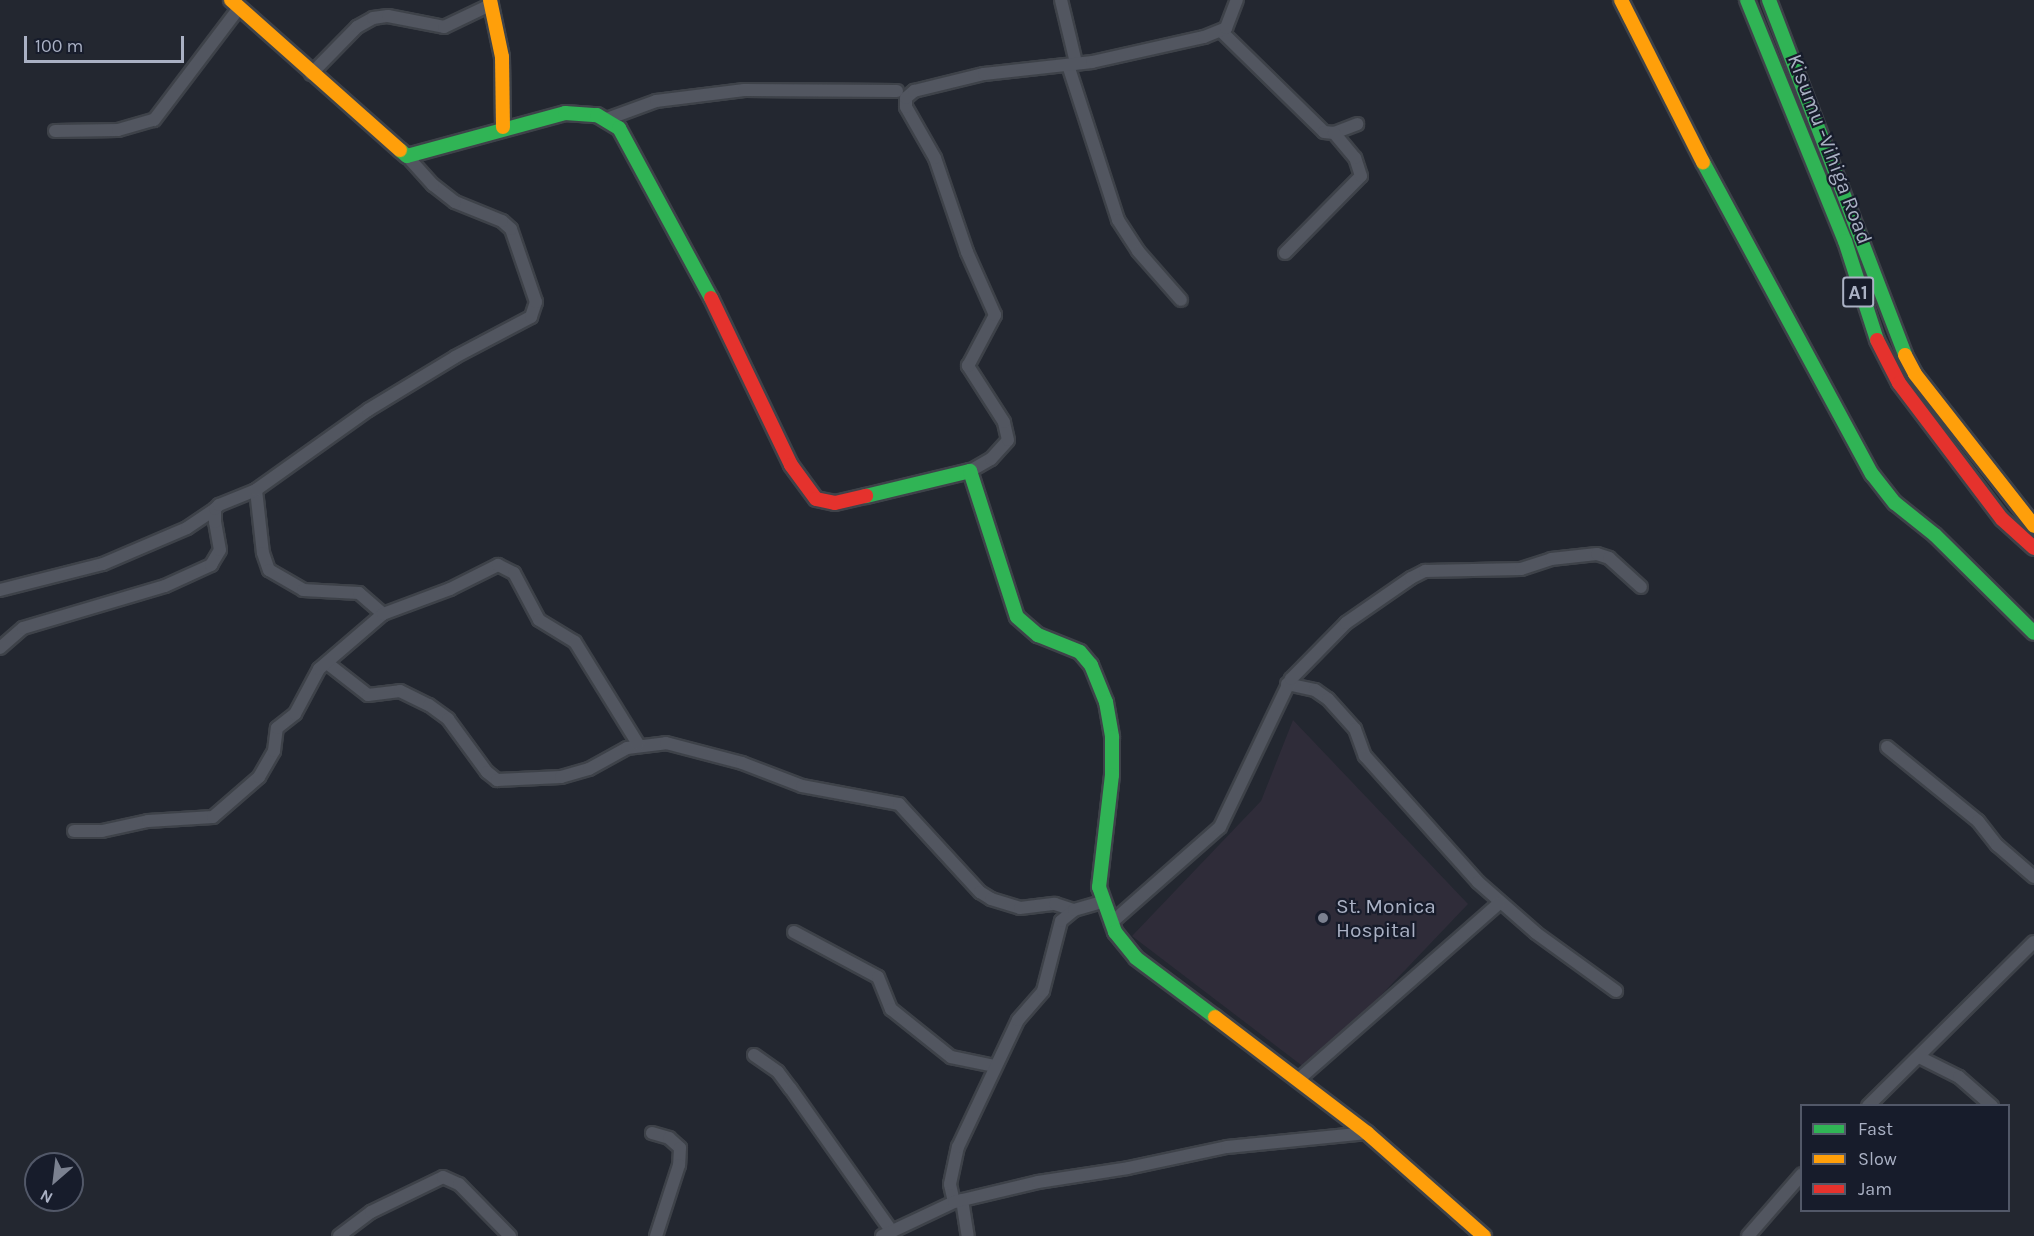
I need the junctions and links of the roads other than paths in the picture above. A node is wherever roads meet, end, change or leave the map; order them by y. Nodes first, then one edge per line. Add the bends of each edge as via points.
1 (1061, 0) edge
2 (1238, 0) edge
3 (1621, 0) edge
4 (1748, 0) edge
5 (1769, 0) edge
6 (491, 2) edge
7 (235, 4) edge
8 (1221, 30) junction
9 (1072, 64) junction
10 (311, 74) junction
11 (897, 91) dead end
12 (607, 119) junction
13 (1357, 124) dead end
14 (503, 127) junction
15 (55, 131) dead end
16 (1334, 133) junction
17 (407, 156) junction
18 (1285, 253) dead end
19 (1181, 300) dead end
20 (970, 471) junction
21 (256, 490) junction
22 (215, 509) junction
23 (2034, 526) edge
24 (2034, 548) edge
25 (1641, 587) dead end
26 (0, 590) edge
27 (383, 614) junction
28 (2034, 633) edge
29 (0, 648) edge
30 (327, 663) junction
31 (1287, 684) junction
32 (638, 744) junction
33 (1887, 747) dead end
34 (74, 831) dead end
35 (2034, 877) edge
36 (1102, 902) junction
37 (1499, 903) junction
38 (1074, 910) junction
39 (1111, 923) junction
40 (794, 932) dead end
41 (2034, 942) edge
42 (1616, 991) dead end
43 (754, 1055) dead end
44 (1919, 1057) junction
45 (995, 1066) junction
46 (1299, 1079) junction
47 (1870, 1104) edge
48 (1990, 1104) edge
49 (652, 1133) dead end
50 (1368, 1133) junction
51 (1800, 1176) edge
52 (958, 1201) junction
53 (886, 1233) edge
54 (339, 1236) edge
55 (510, 1236) edge
56 (656, 1236) edge
57 (968, 1236) edge
58 (1484, 1236) edge
59 (1748, 1236) edge

1 - 9 street
2 - 8 street via 1231,21
3 - 28 main road via 1686,130 1872,474 1895,503 1935,535
4 - 24 main road, Kisumu -Vihiga Road / A1 via 1845,241 1858,293 1879,347 1899,383 2002,519
5 - 23 main road, Kisumu -Vihiga Road / A1 via 1896,338 1915,374
6 - 10 street via 444,27 388,16 373,18 357,27
6 - 14 main road via 502,57
7 - 10 main road
7 - 15 street via 154,120 118,130
8 - 9 street via 1140,53
8 - 16 street via 1320,129
9 - 19 street via 1118,220
9 - 20 street via 961,79 914,91 905,102 935,158 967,252 995,315 968,366 1004,422 1008,440 991,459
10 - 17 main road
11 - 12 street via 744,90 656,101
12 - 14 main road via 565,113
12 - 20 main road via 624,136 688,249 791,465 810,493 824,502 835,503
13 - 16 street
14 - 17 main road
16 - 18 street via 1355,158 1361,176
17 - 21 street via 455,202 502,221 511,229 530,282 534,312 524,322 455,357 361,415
20 - 36 main road via 1017,617 1038,635 1080,652 1091,665 1106,702 1113,737 1100,886
21 - 22 street
21 - 27 street via 263,552 269,570 303,590 359,592
22 - 26 street via 187,528 103,564
22 - 29 street via 220,550 211,565 165,586 23,628
25 - 31 street via 1609,558 1597,554 1551,559 1521,569 1425,572 1353,617
27 - 30 street
27 - 32 street via 450,589 492,566 507,567 539,620 575,642
30 - 32 street via 368,695 400,691 429,705 448,719 497,780 561,777 589,769
30 - 34 street via 309,683 295,714 277,728 274,751 259,777 217,814 195,821 148,821 102,831
31 - 37 street via 1315,690 1328,699 1355,729 1365,756
31 - 39 street via 1220,827
32 - 38 street via 666,743 742,763 802,786 899,804 986,896 1020,908 1054,904
33 - 35 street via 1978,821 1997,845
36 - 38 street
36 - 39 main road
37 - 42 street
37 - 46 street
38 - 45 street via 1061,921 1043,991 1018,1020
39 - 46 main road via 1136,957
40 - 45 street via 878,977 891,1009 951,1057
41 - 44 street
43 - 53 street via 778,1072 791,1089
44 - 47 street
44 - 48 street via 1959,1077
45 - 52 street via 958,1147 950,1184
46 - 50 main road
49 - 56 street via 669,1138 680,1148 679,1165
50 - 52 street via 1227,1147
50 - 58 main road
51 - 59 street
52 - 53 street
52 - 57 street
54 - 55 street via 371,1212 443,1177 459,1184

